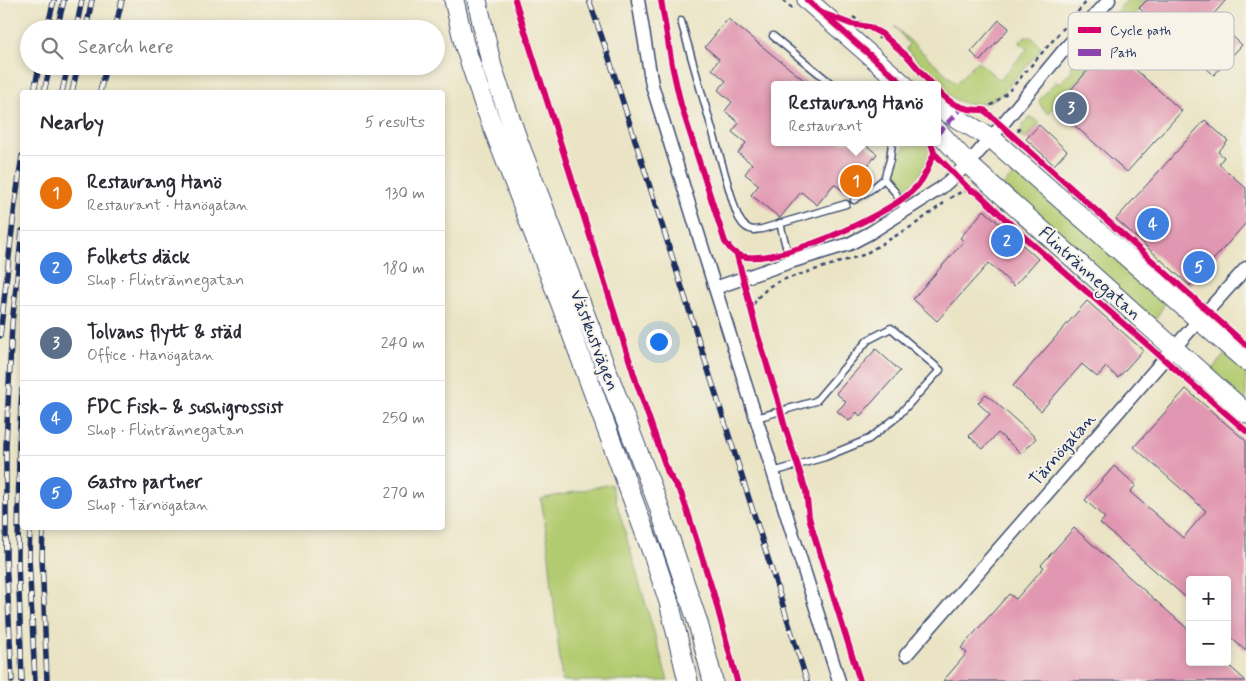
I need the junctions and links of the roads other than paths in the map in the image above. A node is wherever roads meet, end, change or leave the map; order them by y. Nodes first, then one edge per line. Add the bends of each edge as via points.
1 (454, 0) edge
2 (477, 0) edge
3 (638, 0) edge
4 (807, 0) edge
5 (1109, 0) edge
6 (1098, 12) edge
7 (681, 21) dead end
8 (773, 36) dead end
9 (1068, 45) edge
10 (827, 81) edge
11 (899, 81) edge
12 (941, 109) edge
13 (941, 136) edge
14 (991, 138) junction
15 (892, 146) edge
16 (962, 170) junction
17 (884, 179) junction
18 (854, 200) dead end
19 (846, 204) dead end
20 (906, 211) junction
21 (780, 223) junction
22 (790, 262) junction
23 (1246, 268) edge
24 (715, 288) junction
25 (1199, 319) junction
26 (1174, 348) junction
27 (1246, 360) edge
28 (1246, 413) edge
29 (756, 418) junction
30 (773, 472) junction
31 (906, 655) dead end
32 (688, 681) edge
33 (713, 681) edge
34 (839, 681) edge

1 - 32 main road, Västkustvägen via 464,44 484,104 655,560
2 - 33 main road, Västkustvägen via 495,76 657,501 698,623
3 - 24 street via 652,85
4 - 11 main road
5 - 6 street
7 - 21 lane via 738,216 744,226 752,230
8 - 10 lane
9 - 14 street
12 - 14 main road, Flintrännegatan
13 - 16 main road, Flintrännegatan
14 - 16 street
14 - 25 main road, Flintrännegatan
15 - 17 lane
16 - 20 street
16 - 26 main road, Flintrännegatan
17 - 18 lane
17 - 20 lane
19 - 21 lane
20 - 22 street via 849,244
21 - 22 lane
22 - 24 street
23 - 25 street, Tärnögatan
24 - 29 street
25 - 26 street, Tärnögatan
25 - 27 main road, Flintrännegatan
26 - 28 main road, Flintrännegatan
26 - 31 street, Tärnögatan
29 - 30 street
29 - 30 lane via 816,401 868,340 891,328 940,370 897,418 869,439 825,457
30 - 34 street

